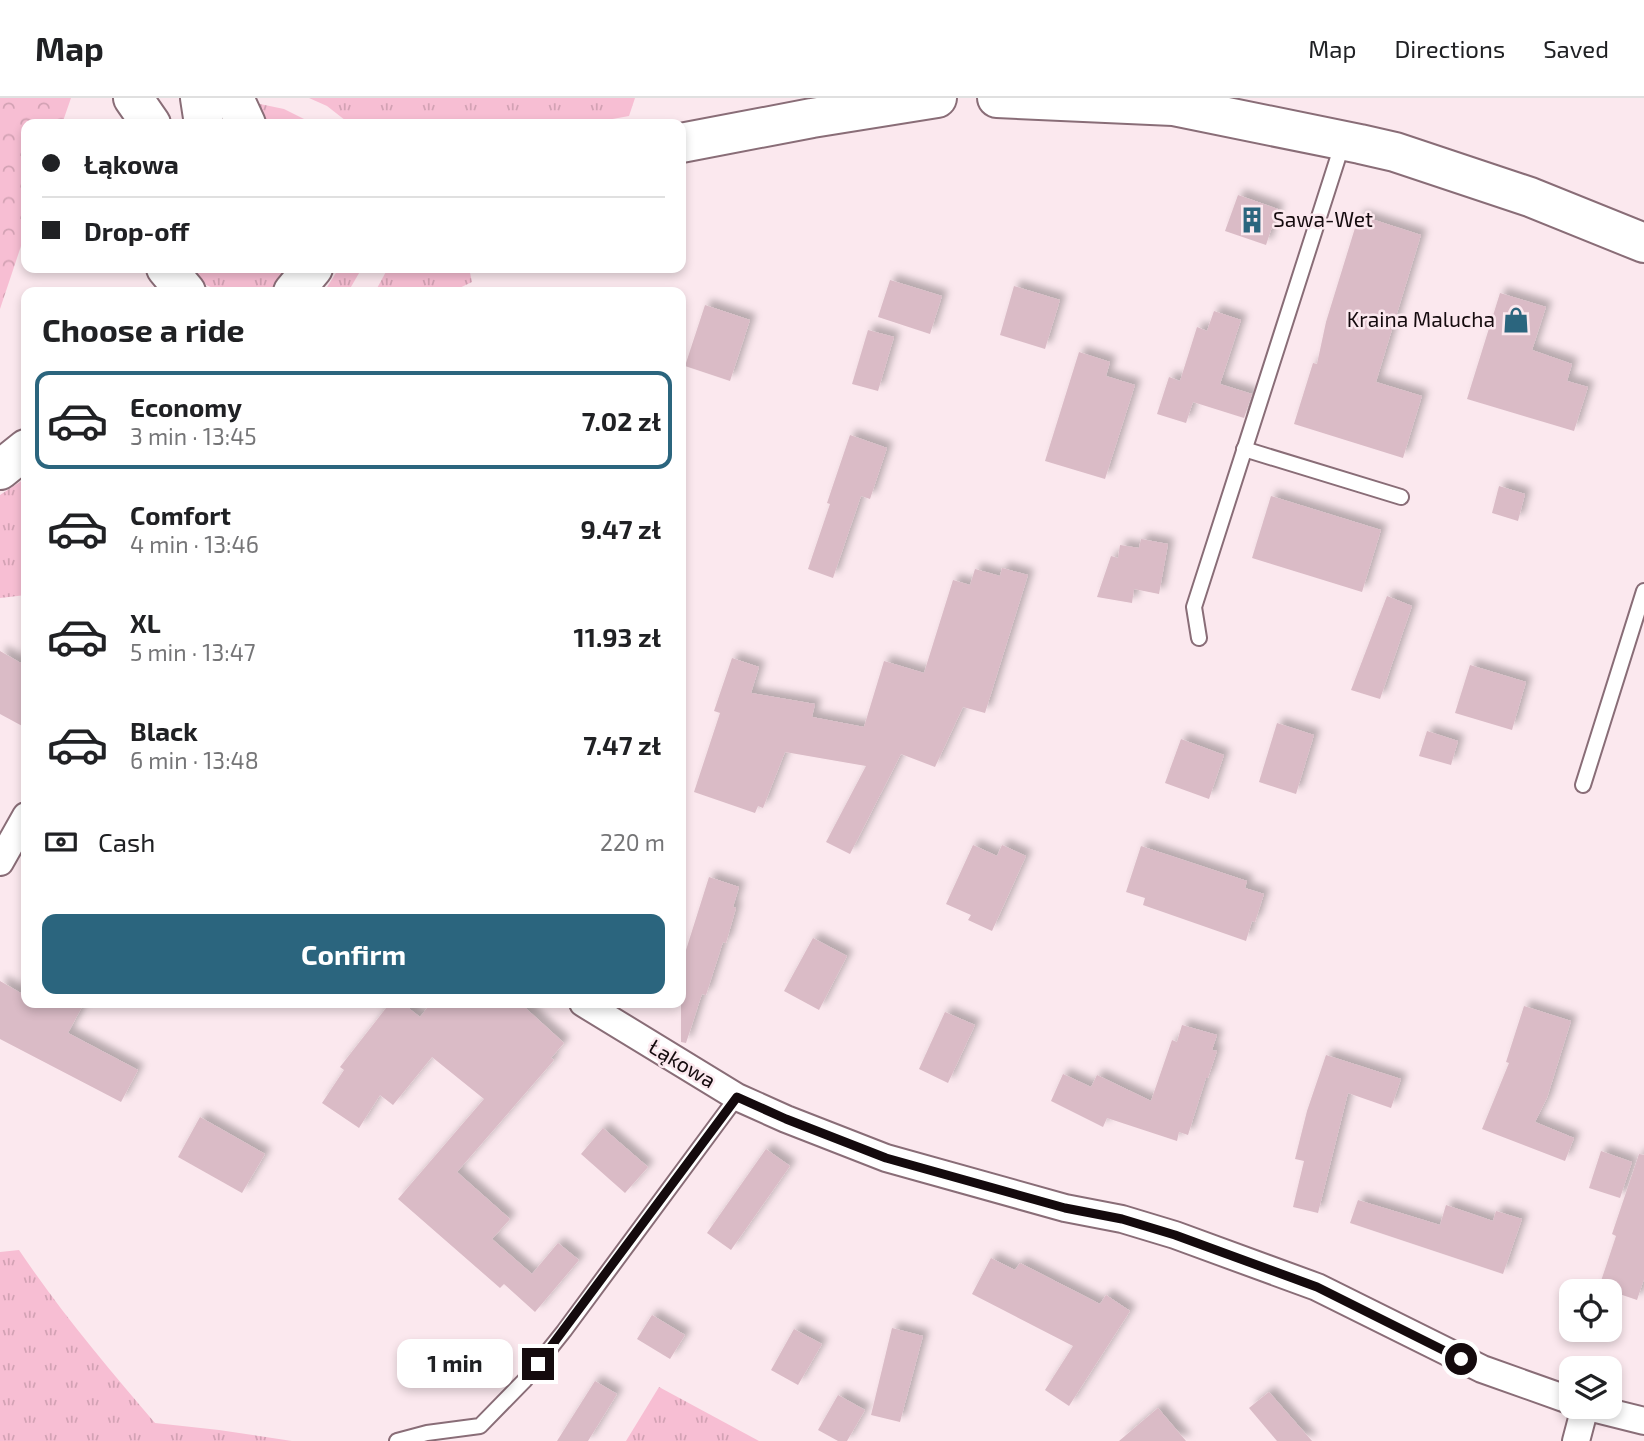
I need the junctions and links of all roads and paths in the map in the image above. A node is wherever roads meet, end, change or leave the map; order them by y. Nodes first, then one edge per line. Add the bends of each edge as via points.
1 (120, 98) edge
2 (133, 98) edge
3 (200, 98) edge
4 (234, 98) edge
5 (937, 98) edge
6 (997, 98) edge
7 (122, 119) edge
8 (148, 119) edge
9 (203, 119) edge
10 (244, 119) edge
11 (1343, 141) junction
12 (686, 142) edge
13 (1644, 243) edge
14 (169, 273) edge
15 (309, 273) edge
16 (181, 287) edge
17 (297, 287) edge
18 (1244, 449) junction
19 (21, 453) edge
20 (0, 470) edge
21 (1401, 497) dead end
22 (1644, 591) edge
23 (1199, 638) dead end
24 (1583, 785) dead end
25 (21, 825) edge
26 (0, 862) edge
27 (591, 1008) edge
28 (737, 1097) junction
29 (1559, 1396) edge
30 (1622, 1415) edge
31 (1583, 1419) edge
32 (1644, 1420) edge
33 (480, 1426) junction
34 (397, 1441) edge
35 (467, 1441) edge
36 (1576, 1441) edge

1 - 7 street
2 - 8 street
3 - 9 street
4 - 10 street
5 - 12 street
6 - 11 street via 1173,106
11 - 13 street via 1395,152 1530,197
11 - 18 lane
14 - 16 street
15 - 17 street
18 - 21 lane
18 - 23 lane via 1194,607
19 - 20 street
22 - 24 lane
25 - 26 street
27 - 28 street, Łąkowa
28 - 29 street, Łąkowa via 886,1158 1175,1235 1317,1287 1482,1369
28 - 33 lane via 564,1331
30 - 32 street
31 - 36 street
33 - 34 lane
33 - 35 lane

